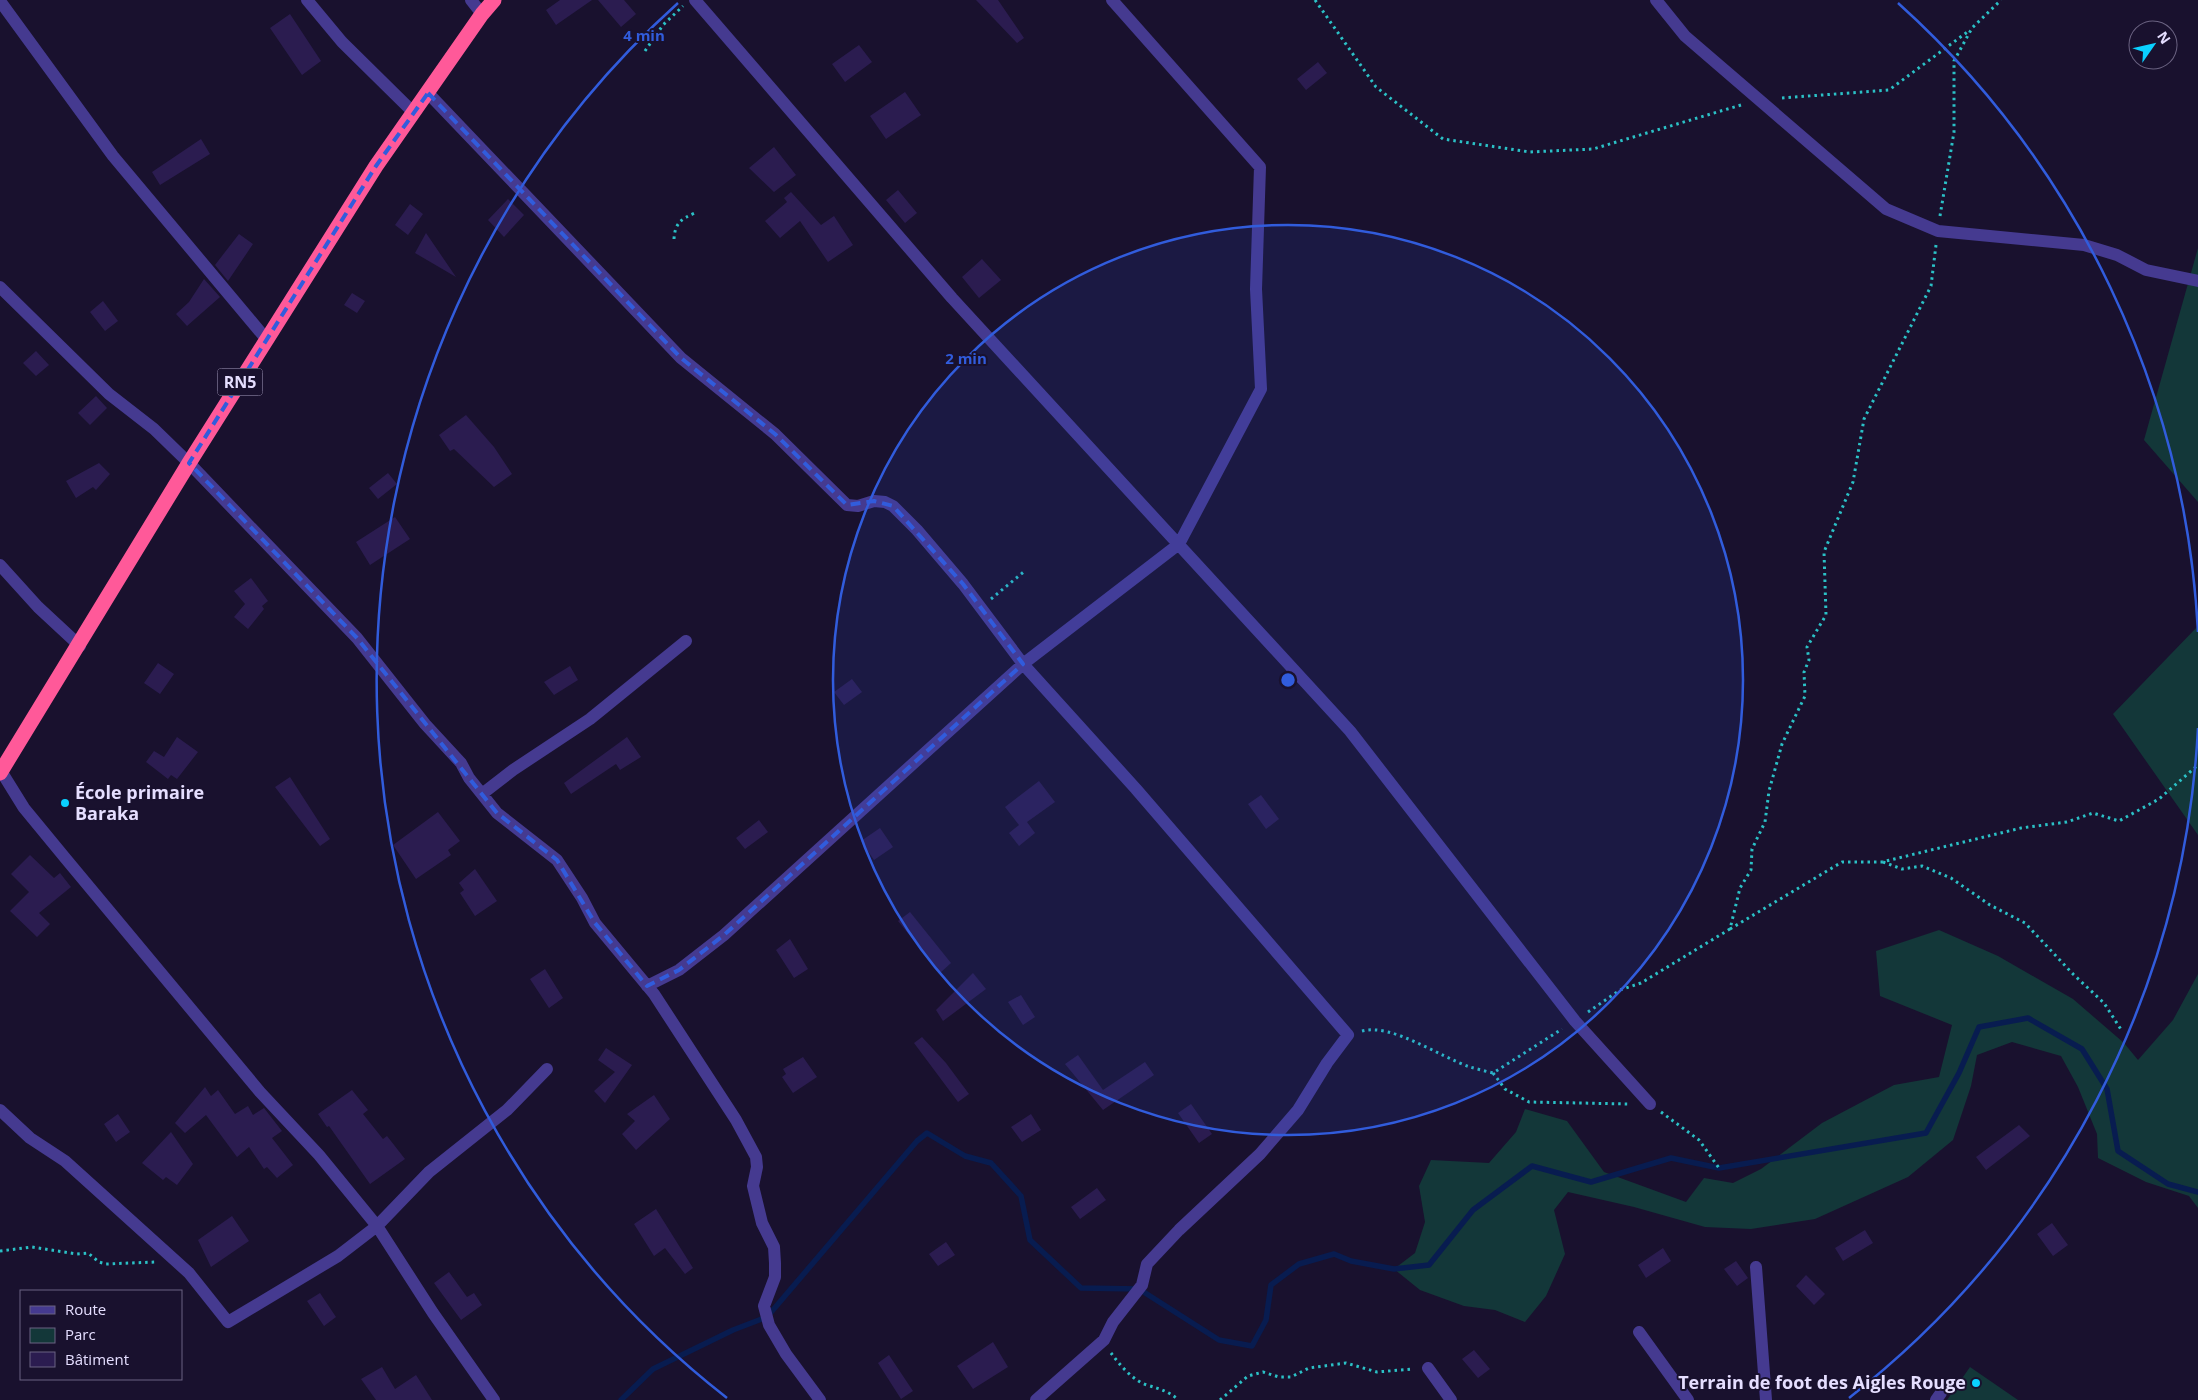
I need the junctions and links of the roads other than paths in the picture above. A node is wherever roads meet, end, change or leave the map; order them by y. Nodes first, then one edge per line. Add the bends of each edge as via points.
1 (307, 0) edge
2 (471, 0) edge
3 (494, 0) edge
4 (695, 0) edge
5 (1112, 0) edge
6 (1656, 0) edge
7 (0, 1) edge
8 (482, 14) junction
9 (428, 93) junction
10 (414, 112) junction
11 (2198, 281) edge
12 (0, 287) edge
13 (267, 340) junction
14 (189, 463) junction
15 (1179, 544) junction
16 (0, 565) edge
17 (686, 641) dead end
18 (80, 646) junction
19 (1023, 664) junction
20 (1, 772) edge
21 (482, 794) junction
22 (647, 986) junction
23 (547, 1069) dead end
24 (1650, 1104) road end
25 (0, 1110) edge
26 (377, 1226) junction
27 (1756, 1267) dead end
28 (1639, 1332) dead end
29 (1428, 1368) road end
30 (494, 1400) edge
31 (820, 1400) edge
32 (1036, 1400) edge
33 (1451, 1400) edge
34 (1688, 1400) edge
35 (1766, 1400) edge

1 - 10 street via 342,42
2 - 8 street
3 - 8 highway, RN5
4 - 15 street via 952,298
5 - 15 street via 1260,166 1256,289 1261,389
6 - 11 street via 1685,36 1886,209 1938,231 2084,245 2117,255 2146,270
7 - 13 street via 113,156
8 - 9 highway, RN5
9 - 10 highway, RN5
9 - 19 street via 680,358 775,434 847,504 858,506 874,501 893,506 982,608
10 - 13 highway, RN5 via 376,166
12 - 14 street via 109,394
13 - 14 highway, RN5
14 - 18 highway, RN5
14 - 21 street via 357,638 425,724 461,762
15 - 19 street
15 - 24 street via 1350,731 1575,1021
16 - 18 street
17 - 21 street via 590,719
18 - 20 highway, RN5
19 - 22 street via 724,935 678,970
19 - 32 street via 1136,789 1348,1035 1298,1110 1260,1154 1147,1264 1142,1285 1104,1340
20 - 26 street via 24,808 60,852 260,1092 307,1142
21 - 22 street via 497,813 557,860 595,923
22 - 31 street via 736,1120 756,1157 753,1186 762,1223 774,1247 775,1263 775,1277 764,1306 786,1354
23 - 26 street via 507,1110 429,1172
25 - 26 street via 30,1138 65,1161 189,1273 228,1322 338,1256
26 - 30 street
27 - 35 street
28 - 34 street
29 - 33 street

